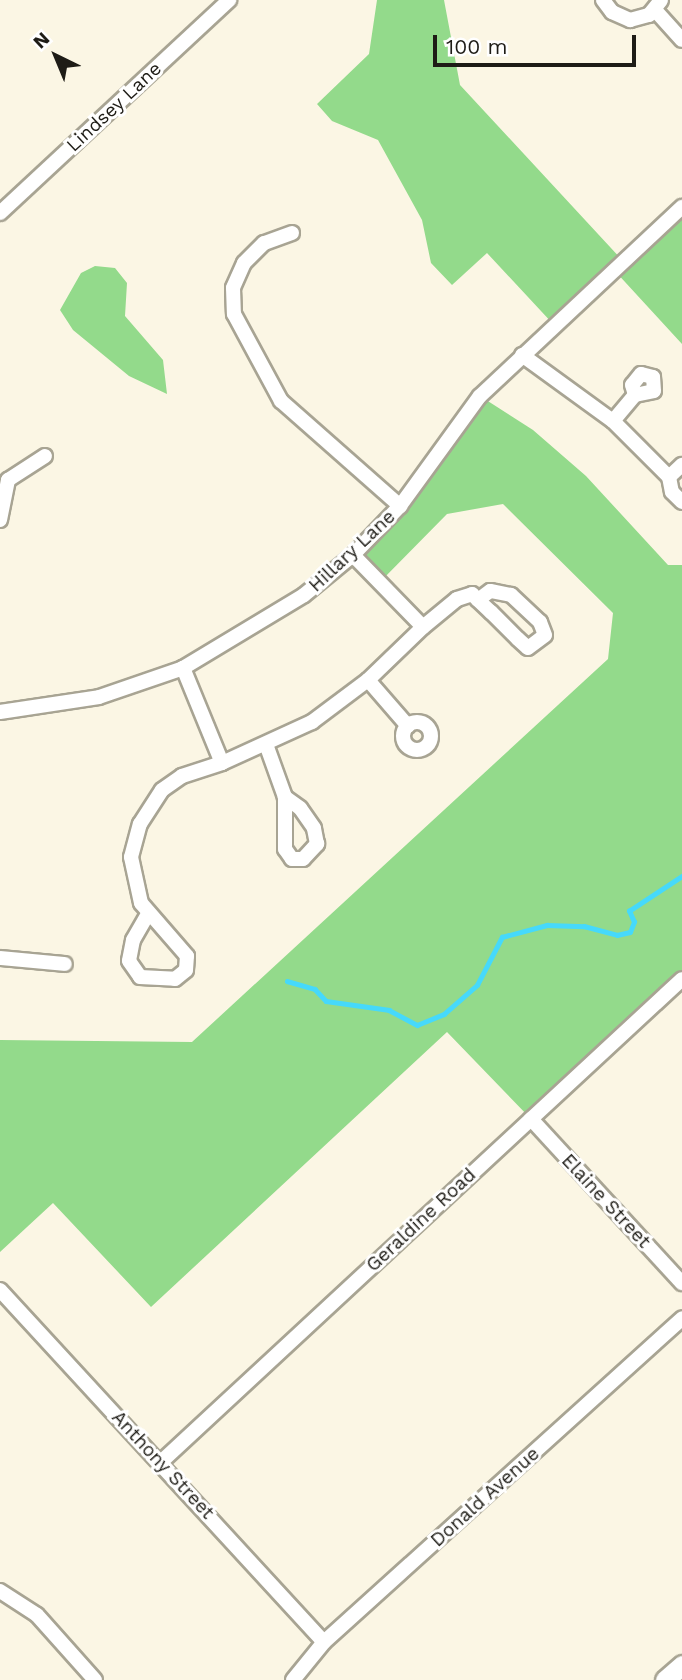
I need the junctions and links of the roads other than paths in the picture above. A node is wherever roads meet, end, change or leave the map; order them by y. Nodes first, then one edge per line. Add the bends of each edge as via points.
1 (229, 0) edge
2 (603, 0) edge
3 (658, 5) edge
4 (682, 40) edge
5 (682, 207) edge
6 (0, 214) edge
7 (292, 233) dead end
8 (522, 355) junction
9 (635, 395) dead end
10 (613, 421) junction
11 (45, 456) dead end
12 (682, 465) edge
13 (669, 477) junction
14 (682, 502) edge
15 (400, 506) junction
16 (0, 520) edge
17 (353, 555) junction
18 (478, 600) junction
19 (423, 627) junction
20 (183, 668) junction
21 (368, 680) junction
22 (0, 712) edge
23 (408, 726) dead end
24 (267, 747) junction
25 (222, 763) junction
26 (285, 797) dead end
27 (149, 914) junction
28 (0, 958) edge
29 (65, 964) dead end
30 (682, 979) edge
31 (531, 1119) junction
32 (682, 1283) edge
33 (0, 1290) edge
34 (682, 1318) edge
35 (161, 1462) junction
36 (0, 1591) edge
37 (324, 1642) junction
38 (682, 1665) edge
39 (95, 1680) edge
40 (293, 1680) edge
41 (665, 1680) edge

1 - 6 street, Lindsey Lane
2 - 3 street via 626,20 642,19
3 - 4 street
5 - 8 street, Hillary Lane
7 - 15 street via 264,243 244,263 233,288 234,314 281,401
8 - 10 street
8 - 15 street, Hillary Lane via 480,396
9 - 10 street
10 - 13 street
11 - 16 street via 8,480
12 - 13 street
13 - 14 street via 672,492
15 - 17 street, Hillary Lane
17 - 19 street
17 - 20 street, Hillary Lane via 276,615
18 - 18 street via 490,591 511,595 540,621 545,635 528,648
18 - 19 street via 472,594 457,599
19 - 21 street
20 - 22 street, Hillary Lane via 99,697
20 - 25 street
21 - 23 street
21 - 24 street via 312,722
24 - 25 street
24 - 26 street
25 - 27 street via 182,776 162,790 140,824 131,857 137,890
27 - 27 street via 133,940 129,961 140,977 175,979 186,970 187,956
28 - 29 street
30 - 31 street, Geraldine Road
31 - 32 street, Elaine Street
31 - 35 street, Geraldine Road
33 - 35 street, Anthony Street
34 - 37 street, Donald Avenue
35 - 37 street, Anthony Street
36 - 39 street via 37,1615
37 - 40 street, Donald Avenue
38 - 41 main road

